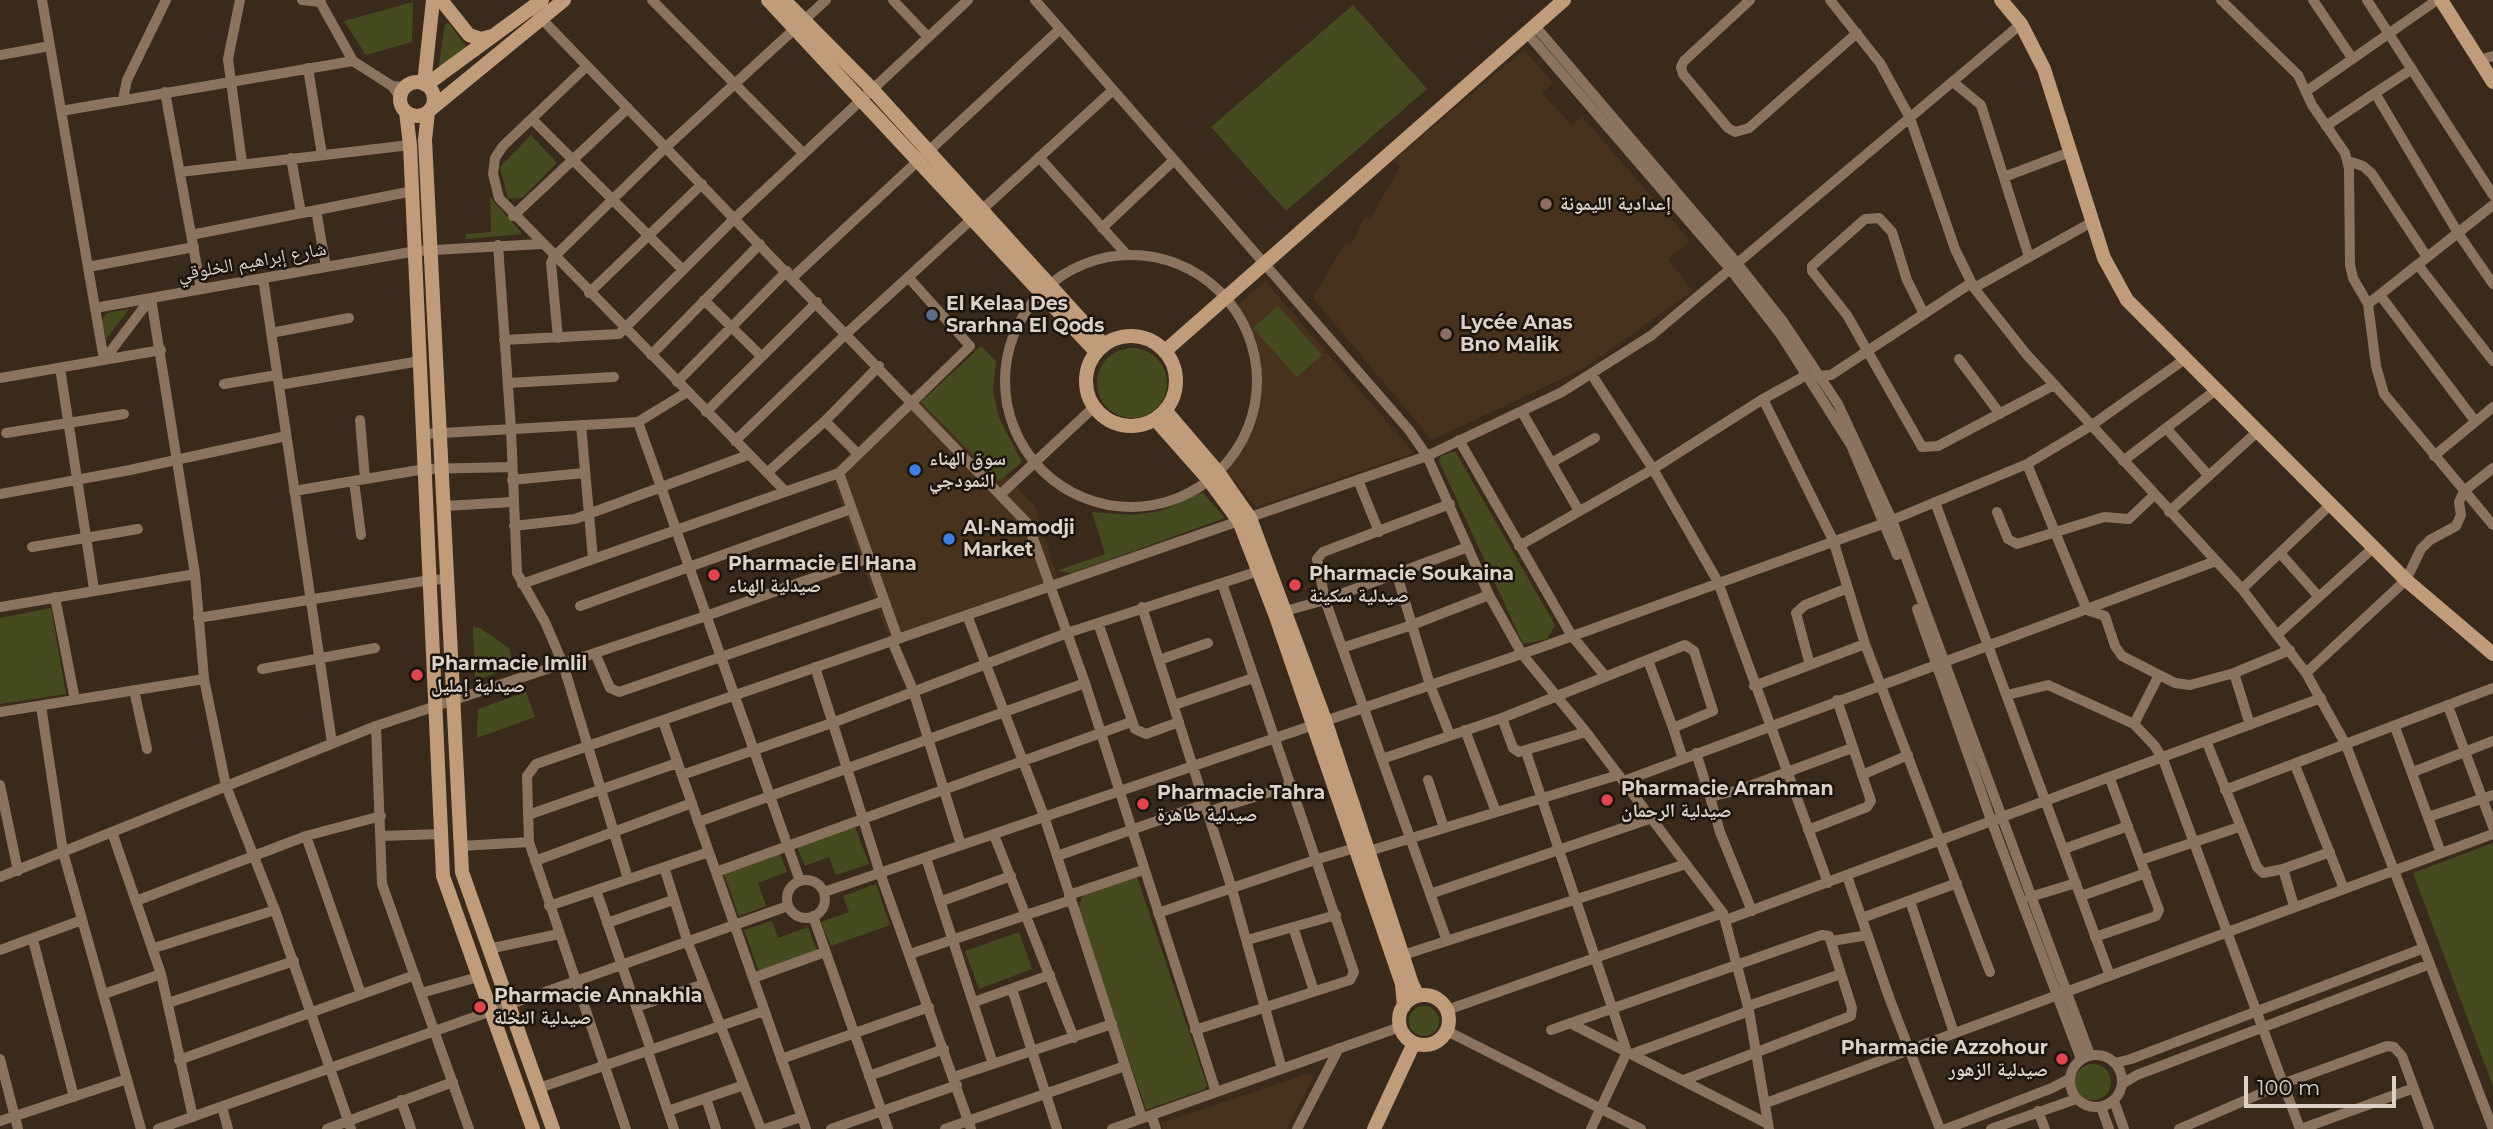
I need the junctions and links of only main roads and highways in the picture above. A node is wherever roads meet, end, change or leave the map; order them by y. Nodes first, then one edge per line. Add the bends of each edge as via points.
1 (433, 0) edge
2 (441, 0) edge
3 (564, 0) edge
4 (768, 0) edge
5 (784, 0) edge
6 (1564, 0) edge
7 (2001, 0) edge
8 (2439, 0) edge
9 (539, 9) edge
10 (511, 24) junction
11 (799, 24) junction
12 (2486, 58) edge
13 (2493, 82) edge
14 (410, 87) junction
15 (430, 111) junction
16 (406, 112) junction
17 (922, 157) junction
18 (1100, 349) junction
19 (1165, 351) junction
20 (1160, 415) junction
21 (1244, 520) junction
22 (1280, 612) junction
23 (2493, 654) edge
24 (1362, 849) junction
25 (1418, 996) junction
26 (1404, 1006) junction
27 (1414, 1043) junction
28 (533, 1129) edge
29 (553, 1129) edge
30 (1374, 1129) edge

1 - 14 main road via 428,43
2 - 10 main road via 475,38 488,38
3 - 9 main road
4 - 11 main road
5 - 11 main road
6 - 19 main road
7 - 23 main road via 2021,24 2044,69 2104,258 2121,291 2373,548
8 - 12 main road
9 - 10 main road
9 - 15 main road
10 - 14 main road
11 - 17 main road via 860,101
11 - 17 main road via 872,89
12 - 13 main road
14 - 15 main road via 433,93
14 - 16 main road
15 - 16 main road via 415,116
15 - 29 main road via 425,140 465,883
16 - 28 main road via 443,876
17 - 18 main road
18 - 19 main road via 1119,338 1136,336
18 - 20 main road via 1087,370 1086,389 1094,407 1106,419 1122,425 1139,425
19 - 20 main road via 1176,381 1173,397
20 - 21 main road
21 - 22 main road
21 - 22 main road via 1259,571
22 - 24 main road
24 - 25 main road
24 - 26 main road via 1402,984
25 - 26 main road
25 - 27 main road via 1435,998 1447,1010 1447,1031 1429,1045
26 - 27 main road via 1400,1027
27 - 30 main road

